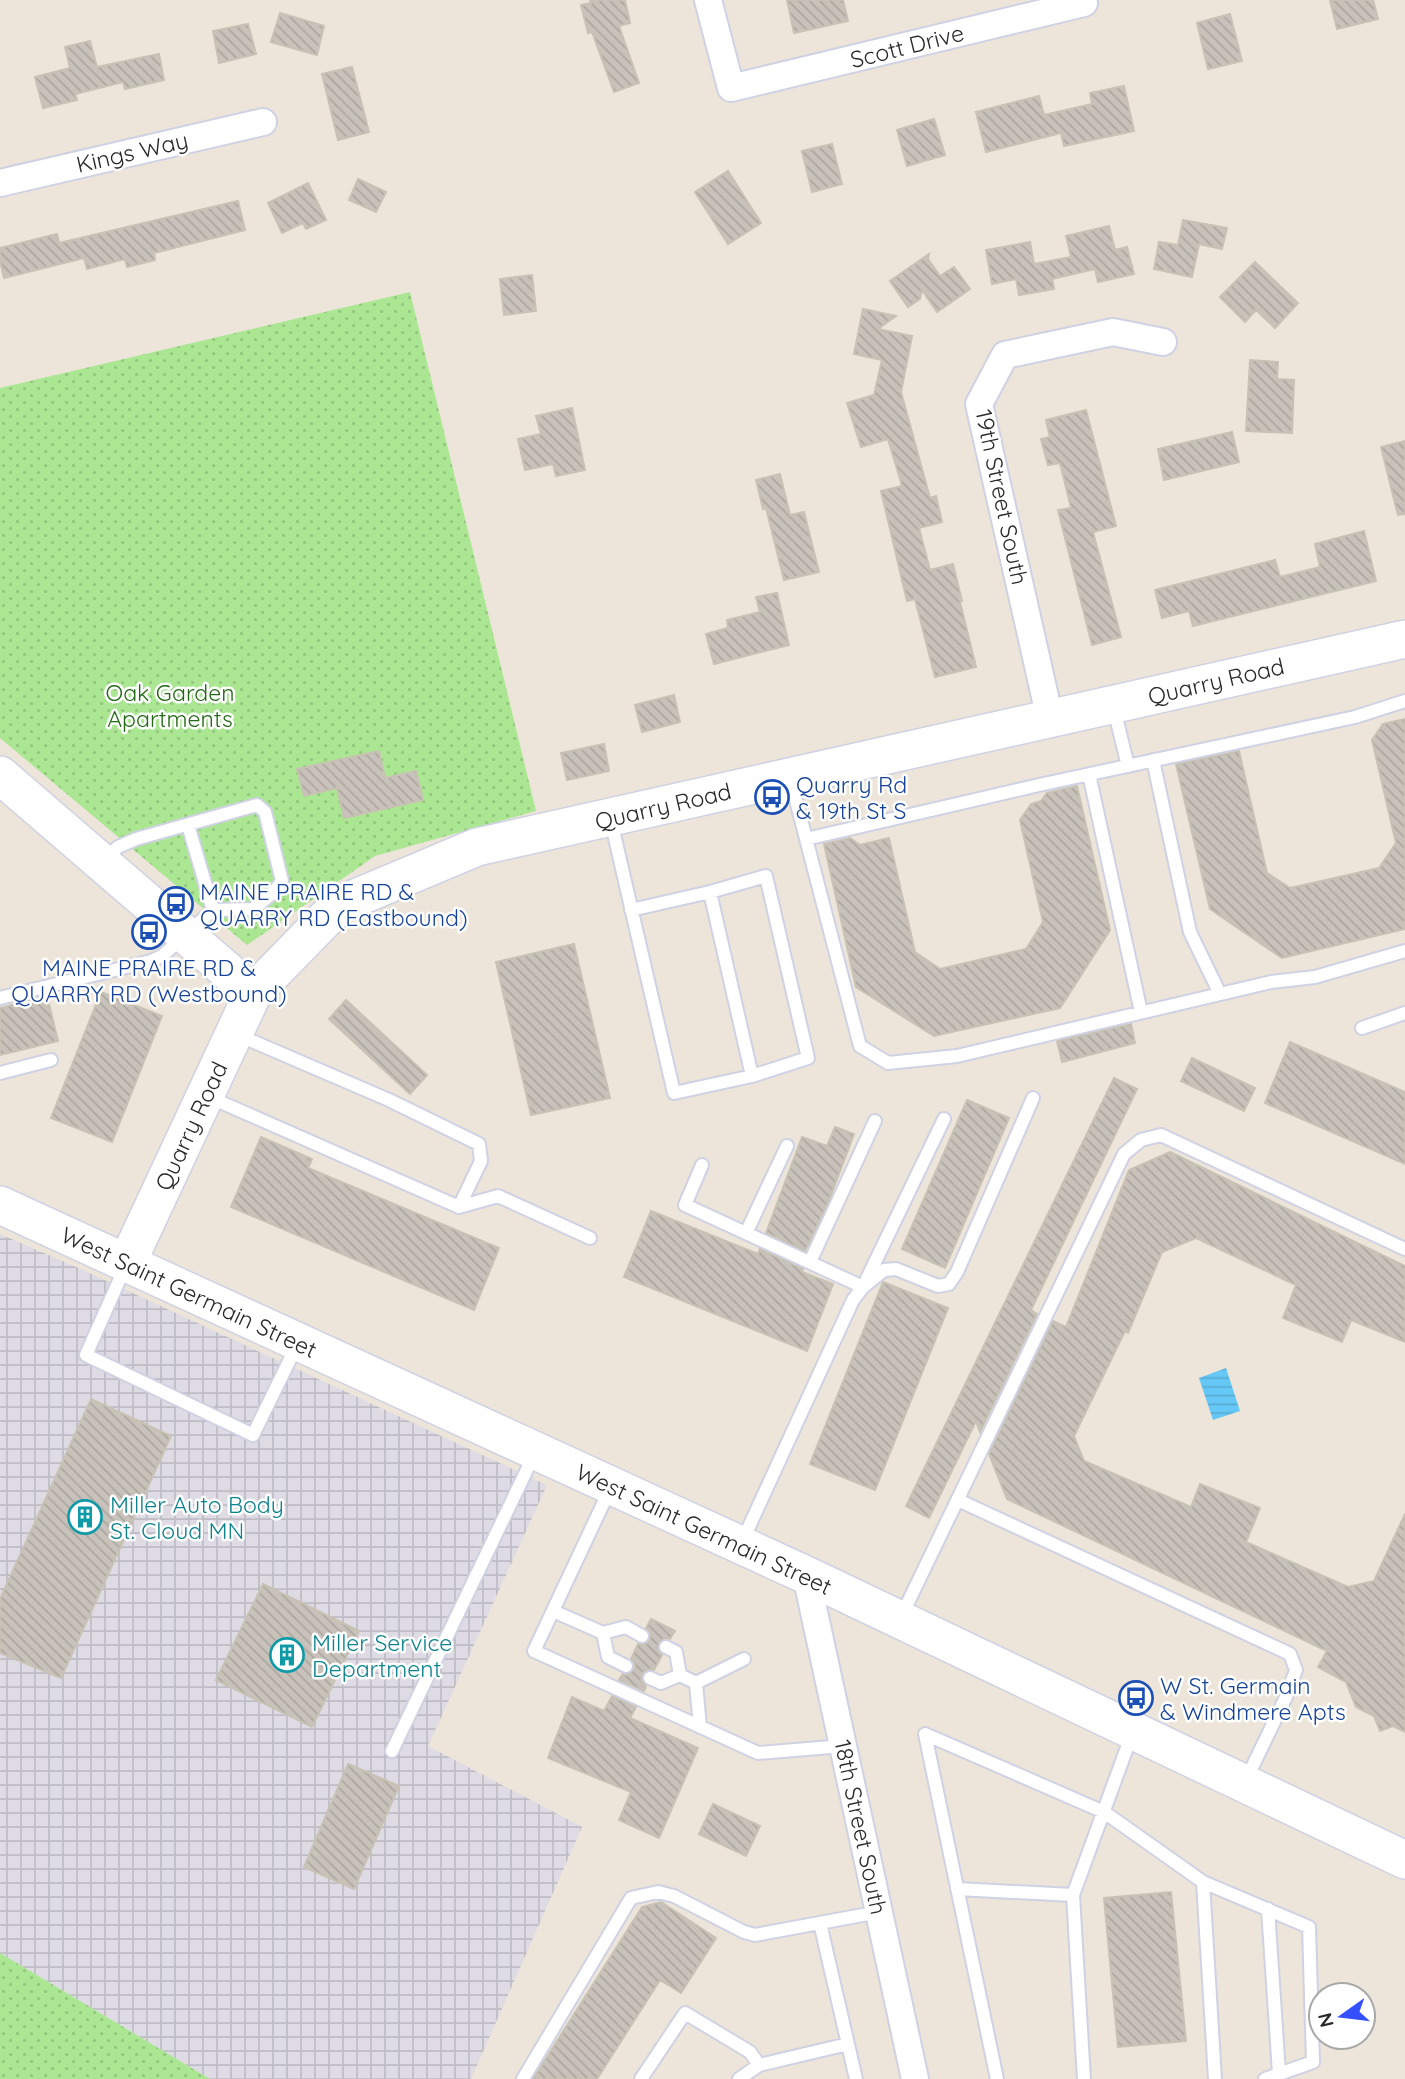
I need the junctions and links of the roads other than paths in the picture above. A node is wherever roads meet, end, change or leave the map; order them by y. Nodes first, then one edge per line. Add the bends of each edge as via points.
1 (708, 0) edge
2 (1083, 2) edge
3 (263, 122) dead end
4 (0, 183) edge
5 (1163, 341) dead end
6 (1405, 639) edge
7 (1405, 701) edge
8 (1113, 705) junction
9 (1050, 719) junction
10 (1153, 760) junction
11 (1128, 766) junction
12 (1089, 774) junction
13 (790, 777) junction
14 (2, 782) edge
15 (610, 817) junction
16 (188, 825) junction
17 (806, 839) junction
18 (101, 862) junction
19 (710, 892) junction
20 (213, 910) junction
21 (631, 910) junction
22 (186, 935) junction
23 (1405, 951) edge
24 (253, 993) junction
25 (1220, 994) junction
26 (0, 998) edge
27 (1142, 1012) junction
28 (1405, 1013) edge
29 (1362, 1028) dead end
30 (234, 1034) junction
31 (51, 1060) dead end
32 (0, 1073) edge
33 (752, 1076) junction
34 (205, 1096) junction
35 (1033, 1098) dead end
36 (944, 1119) dead end
37 (875, 1121) dead end
38 (787, 1146) dead end
39 (702, 1165) dead end
40 (0, 1205) edge
41 (459, 1208) junction
42 (746, 1233) junction
43 (590, 1238) dead end
44 (1405, 1249) edge
45 (810, 1262) junction
46 (127, 1263) junction
47 (863, 1287) junction
48 (298, 1342) junction
49 (536, 1451) junction
50 (612, 1486) junction
51 (958, 1500) junction
52 (741, 1545) junction
53 (806, 1575) junction
54 (553, 1611) junction
55 (900, 1620) junction
56 (603, 1633) junction
57 (642, 1636) dead end
58 (666, 1647) dead end
59 (744, 1659) dead end
60 (626, 1667) dead end
61 (680, 1675) junction
62 (650, 1678) dead end
63 (696, 1684) junction
64 (700, 1727) junction
65 (1134, 1730) junction
66 (843, 1746) junction
67 (392, 1751) dead end
68 (1244, 1782) junction
69 (1104, 1812) junction
70 (1405, 1860) edge
71 (1203, 1882) junction
72 (957, 1889) junction
73 (1073, 1895) junction
74 (1268, 1909) junction
75 (879, 1912) junction
76 (820, 1923) junction
77 (848, 2044) junction
78 (759, 2065) junction
79 (1279, 2073) junction
80 (523, 2079) edge
81 (641, 2079) edge
82 (739, 2079) edge
83 (856, 2079) edge
84 (915, 2079) edge
85 (997, 2079) edge
86 (1083, 2079) edge
87 (1215, 2079) edge
88 (1265, 2079) edge

1 - 2 street, Scott Drive via 730,88
3 - 4 street, Kings Way
5 - 9 street, 19th Street South via 1113,332 1004,355 979,404
6 - 8 street, Quarry Road
7 - 10 lane via 1355,717
8 - 9 street, Quarry Road
8 - 11 lane
9 - 13 street, Quarry Road
10 - 11 lane
10 - 25 lane via 1191,932
11 - 12 lane
12 - 17 lane
12 - 27 lane
13 - 15 street, Quarry Road
13 - 17 lane
14 - 18 street
15 - 21 lane
15 - 24 street, Quarry Road via 477,847 339,905
16 - 18 lane via 136,839
16 - 20 lane
16 - 20 lane via 257,805 265,812 282,881 253,909
17 - 27 lane via 860,1046 888,1063 957,1056
18 - 22 street
19 - 21 lane
19 - 33 lane
19 - 33 lane via 766,876 808,1058
20 - 22 lane
21 - 33 lane via 674,1093
22 - 24 street
22 - 26 lane via 151,961
23 - 25 lane via 1315,977
24 - 30 street, Quarry Road
25 - 27 lane
28 - 29 lane
30 - 34 street, Quarry Road
30 - 41 lane via 479,1144 481,1161
31 - 32 lane
34 - 41 lane
34 - 46 street, Quarry Road
35 - 47 lane via 949,1284 938,1286 896,1269 884,1270
36 - 47 lane
37 - 45 lane
38 - 42 lane
39 - 42 lane via 685,1205
40 - 46 street, West Saint Germain Street
41 - 43 lane via 498,1196
42 - 45 lane
44 - 51 lane via 1161,1135 1141,1140 1124,1154
45 - 47 lane
46 - 48 street, West Saint Germain Street
46 - 48 lane via 86,1355 253,1435
47 - 52 lane
48 - 49 street, West Saint Germain Street
49 - 50 street, West Saint Germain Street
49 - 67 lane
50 - 52 street, West Saint Germain Street
50 - 54 lane
51 - 55 lane
51 - 68 lane via 1290,1654 1296,1670
52 - 53 street, West Saint Germain Street
53 - 55 street, West Saint Germain Street
53 - 66 street, 18th Street South
54 - 56 lane
54 - 64 lane via 534,1651
55 - 65 street, West Saint Germain Street
56 - 57 lane via 626,1627
56 - 60 lane via 608,1657
58 - 61 lane via 676,1652
59 - 63 lane
61 - 62 lane via 661,1683
61 - 63 lane
63 - 64 lane
64 - 66 lane via 758,1754
65 - 68 street, West Saint Germain Street
65 - 69 lane
66 - 75 street, 18th Street South
68 - 70 street, West Saint Germain Street
69 - 71 lane
69 - 72 lane via 925,1734
69 - 73 lane
71 - 74 lane
71 - 87 lane
72 - 73 lane
72 - 85 lane
73 - 86 lane
74 - 79 lane
74 - 79 lane via 1309,1927 1313,2062
75 - 76 lane
75 - 84 street, 18th Street South
76 - 77 lane
76 - 80 lane via 755,1934 674,1896 658,1892 631,1898
77 - 78 lane
77 - 83 lane
78 - 81 lane via 750,2052 685,2013
78 - 82 lane
79 - 88 lane

